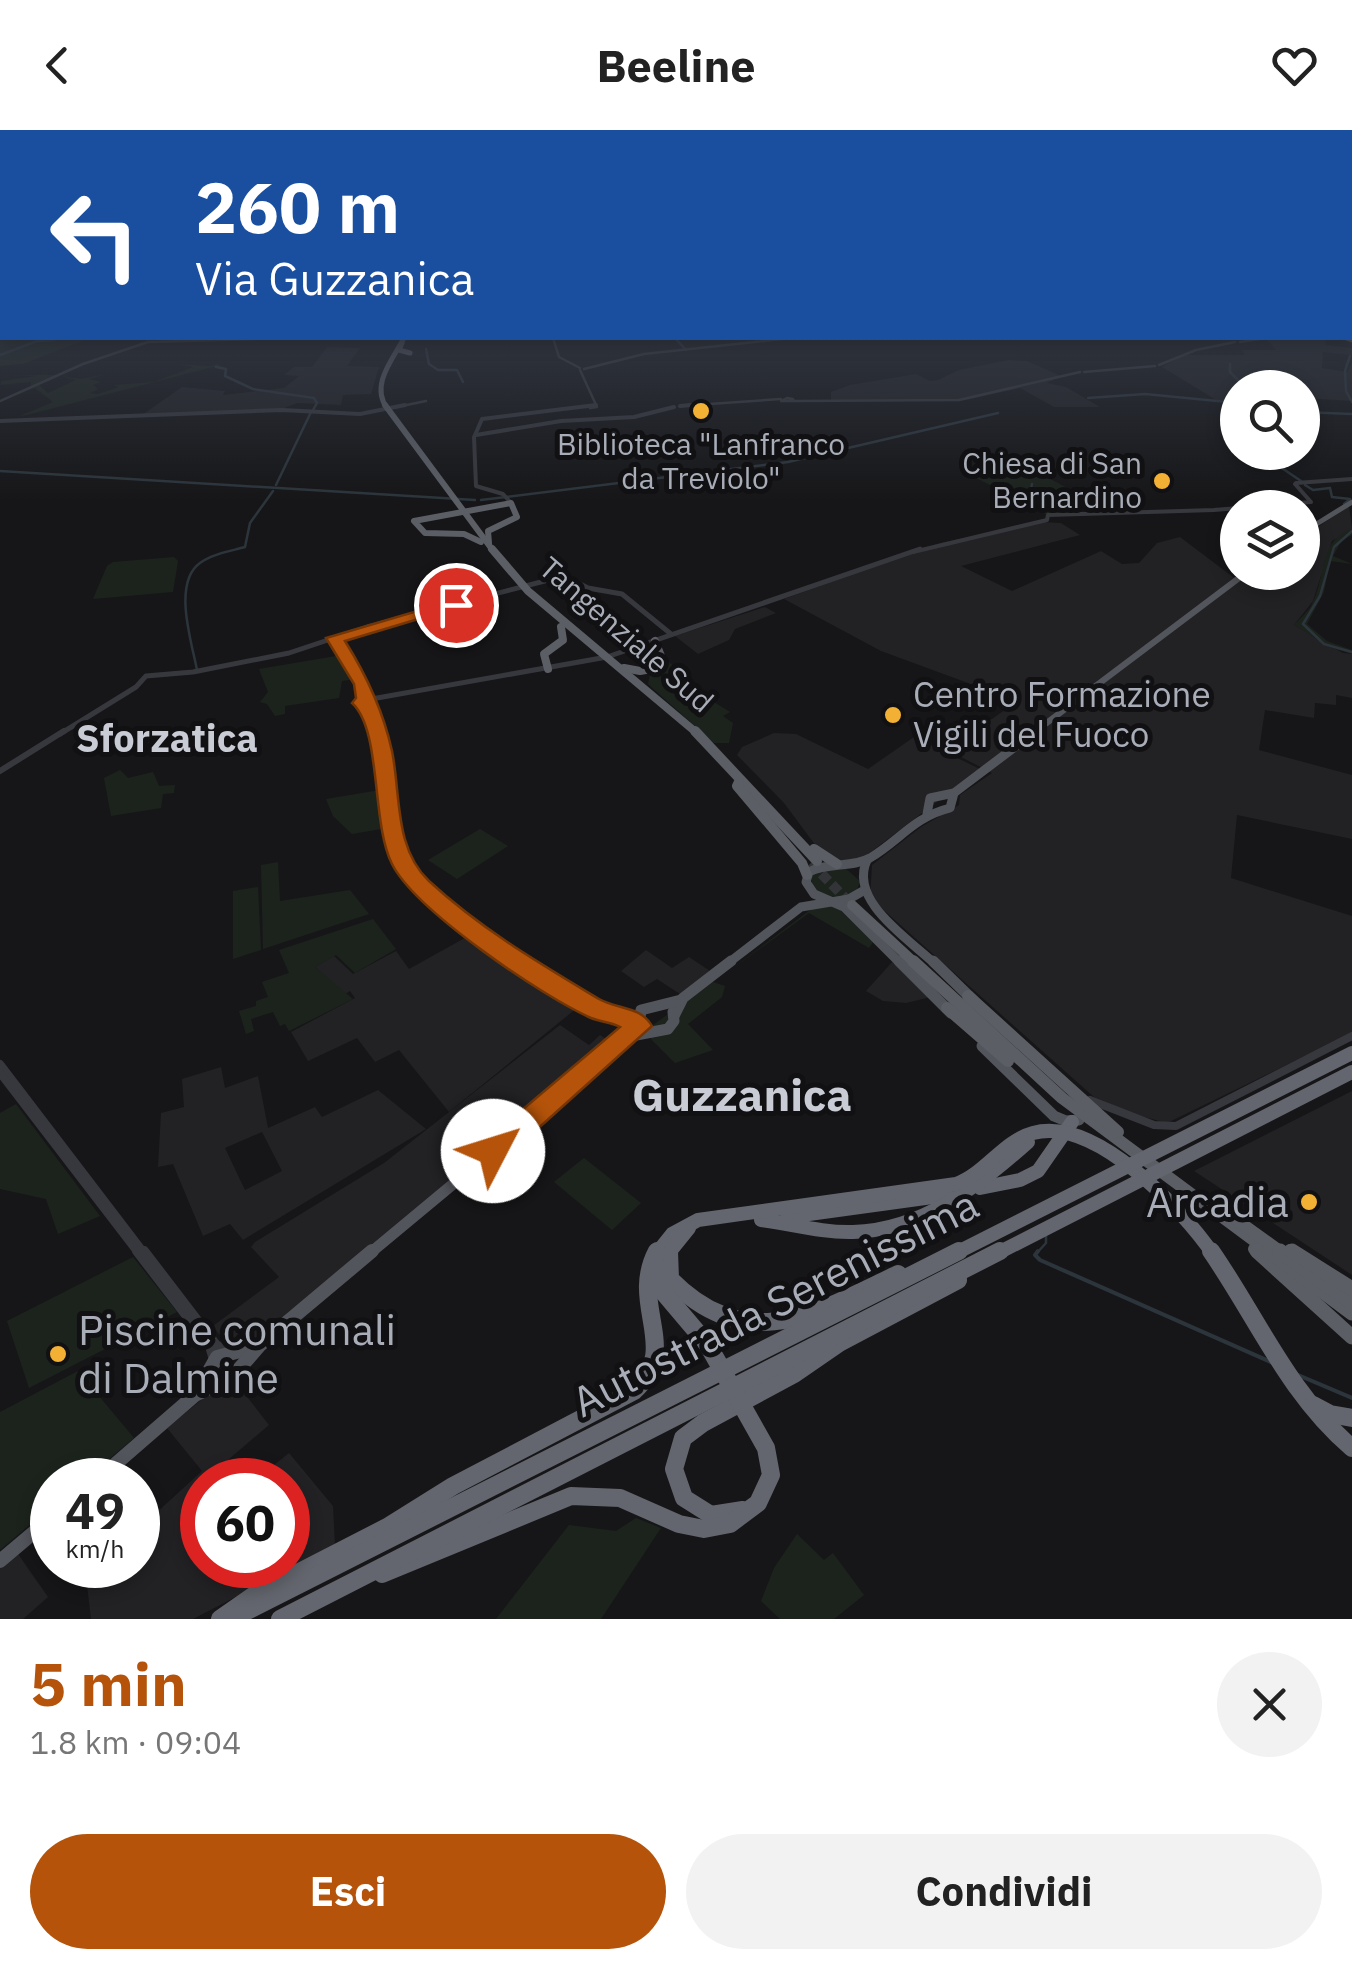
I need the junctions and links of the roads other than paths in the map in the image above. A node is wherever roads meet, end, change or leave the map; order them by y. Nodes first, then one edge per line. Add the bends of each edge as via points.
1 (92, 361) edge
2 (386, 361) edge
3 (388, 361) edge
4 (390, 361) edge
5 (568, 361) edge
6 (613, 361) edge
7 (1168, 361) edge
8 (380, 368) dead end
9 (391, 369) dead end
10 (581, 369) junction
11 (0, 401) edge
12 (426, 401) dead end
13 (382, 409) junction
14 (0, 422) edge
15 (475, 436) junction
16 (1352, 479) edge
17 (508, 499) junction
18 (455, 500) junction
19 (1352, 502) edge
20 (466, 520) junction
21 (1320, 522) edge
22 (506, 524) junction
23 (442, 535) junction
24 (482, 542) junction
25 (497, 556) junction
26 (1223, 590) edge
27 (561, 627) junction
28 (672, 635) junction
29 (334, 638) junction
30 (658, 644) junction
31 (553, 646) junction
32 (590, 648) junction
33 (546, 666) junction
34 (657, 668) junction
35 (655, 695) junction
36 (368, 702) junction
37 (0, 770) edge
38 (742, 782) junction
39 (952, 797) junction
40 (932, 810) junction
41 (866, 860) junction
42 (814, 862) tunnel mouth
43 (838, 864) junction
44 (807, 876) junction
45 (863, 878) junction
46 (808, 888) junction
47 (858, 899) junction
48 (832, 901) junction
49 (800, 907) junction
50 (968, 996) junction
51 (681, 1000) junction
52 (662, 1006) junction
53 (947, 1008) junction
54 (674, 1016) junction
55 (640, 1025) junction
56 (1352, 1036) edge
57 (1352, 1053) edge
58 (0, 1064) edge
59 (1352, 1072) edge
60 (0, 1073) edge
61 (1062, 1098) junction
62 (1099, 1106) joint
63 (1076, 1121) joint
64 (1041, 1135) junction
65 (1131, 1145) junction
66 (1164, 1184) junction
67 (961, 1192) junction
68 (1208, 1204) junction
69 (761, 1220) junction
70 (689, 1228) junction
71 (666, 1240) junction
72 (976, 1243) junction
73 (1006, 1247) junction
74 (1352, 1289) edge
75 (1352, 1303) edge
76 (1352, 1313) edge
77 (1352, 1337) edge
78 (235, 1357) junction
79 (215, 1370) junction
80 (1298, 1394) junction
81 (1352, 1418) edge
82 (1352, 1448) edge
83 (1352, 1456) edge
84 (122, 1458) edge
85 (763, 1497) junction
86 (30, 1536) edge
87 (0, 1561) edge
88 (283, 1617) edge
89 (220, 1619) edge
90 (231, 1619) edge

1 - 11 street
2 - 8 highway
3 - 13 highway via 376,386
4 - 13 highway via 381,380
5 - 10 street
6 - 10 street
7 - 15 street via 944,401 677,407
9 - 13 highway
10 - 15 street via 597,407 480,420
12 - 14 street via 362,414 279,410
13 - 18 highway, Tangenziale Sud
13 - 18 highway, Tangenziale Sud
15 - 17 street via 477,488
16 - 28 street via 1300,484 1308,502 1061,517 938,543
17 - 22 highway via 518,516
17 - 23 highway via 414,522 424,533
18 - 20 highway, Tangenziale Sud
18 - 22 highway via 480,524
18 - 25 highway, Tangenziale Sud
19 - 21 main road
20 - 23 highway via 460,530
20 - 24 highway, Tangenziale Sud
22 - 25 highway via 486,535
23 - 24 highway
24 - 27 highway, Tangenziale Sud
25 - 32 highway, Tangenziale Sud
26 - 39 main road
27 - 31 highway via 564,638
27 - 32 highway, Tangenziale Sud
28 - 29 street via 622,594 567,576
28 - 30 street
29 - 36 street via 362,680
29 - 37 street via 145,680
30 - 33 street
30 - 34 highway via 663,660
31 - 32 highway
31 - 33 highway via 544,653
32 - 34 highway via 628,670
32 - 35 highway, Tangenziale Sud
32 - 38 highway, Tangenziale Sud
33 - 36 street
34 - 35 highway via 644,680
35 - 38 highway, Tangenziale Sud
36 - 55 street via 390,825 411,876 481,939 599,1011
38 - 42 highway, Tangenziale Sud
38 - 43 highway via 822,857
38 - 44 highway via 737,786
39 - 40 main road via 950,808
39 - 40 main road via 929,799
40 - 41 main road
41 - 43 main road
41 - 45 main road
43 - 44 main road
43 - 45 main road
44 - 46 main road
45 - 47 main road
46 - 48 main road
46 - 49 main road
47 - 48 main road
47 - 50 main road
47 - 61 highway
47 - 65 highway via 1028,1063
48 - 49 main road
48 - 53 main road
49 - 51 main road
50 - 62 main road
50 - 65 highway
51 - 52 main road
51 - 54 main road
52 - 54 main road
52 - 55 main road
53 - 61 highway
53 - 63 main road via 1049,1112
54 - 55 main road via 668,1029
55 - 78 main road via 260,1345
56 - 62 street via 1176,1126
57 - 72 highway, Autostrada Serenissima
58 - 78 street via 216,1345
59 - 73 highway, Autostrada Serenissima
60 - 79 street via 210,1346
61 - 65 highway
63 - 67 highway via 1062,1130 1050,1160 1035,1173
64 - 66 highway via 1077,1140
64 - 67 highway
64 - 71 highway via 1016,1141 972,1177 945,1187 698,1220
65 - 66 highway
66 - 68 highway
66 - 80 highway
66 - 83 highway via 1281,1381
67 - 69 highway
67 - 69 highway via 889,1228 842,1231
68 - 74 highway
68 - 75 highway
68 - 76 highway
68 - 77 highway
69 - 70 highway
70 - 71 highway
70 - 72 highway via 667,1255 672,1282 712,1312 760,1323 808,1316
71 - 85 highway via 657,1264 660,1284 708,1345 746,1410 770,1462
71 - 89 highway via 654,1253 647,1288 657,1358 635,1391
72 - 90 highway, Autostrada Serenissima
73 - 85 highway via 683,1438 674,1460 676,1480 695,1508 728,1515
73 - 88 highway, Autostrada Serenissima
78 - 79 main road
78 - 79 main road via 236,1373
79 - 84 main road
80 - 81 highway via 1330,1414
80 - 82 highway
85 - 88 highway via 736,1520 704,1529 620,1498 564,1497
86 - 87 main road

